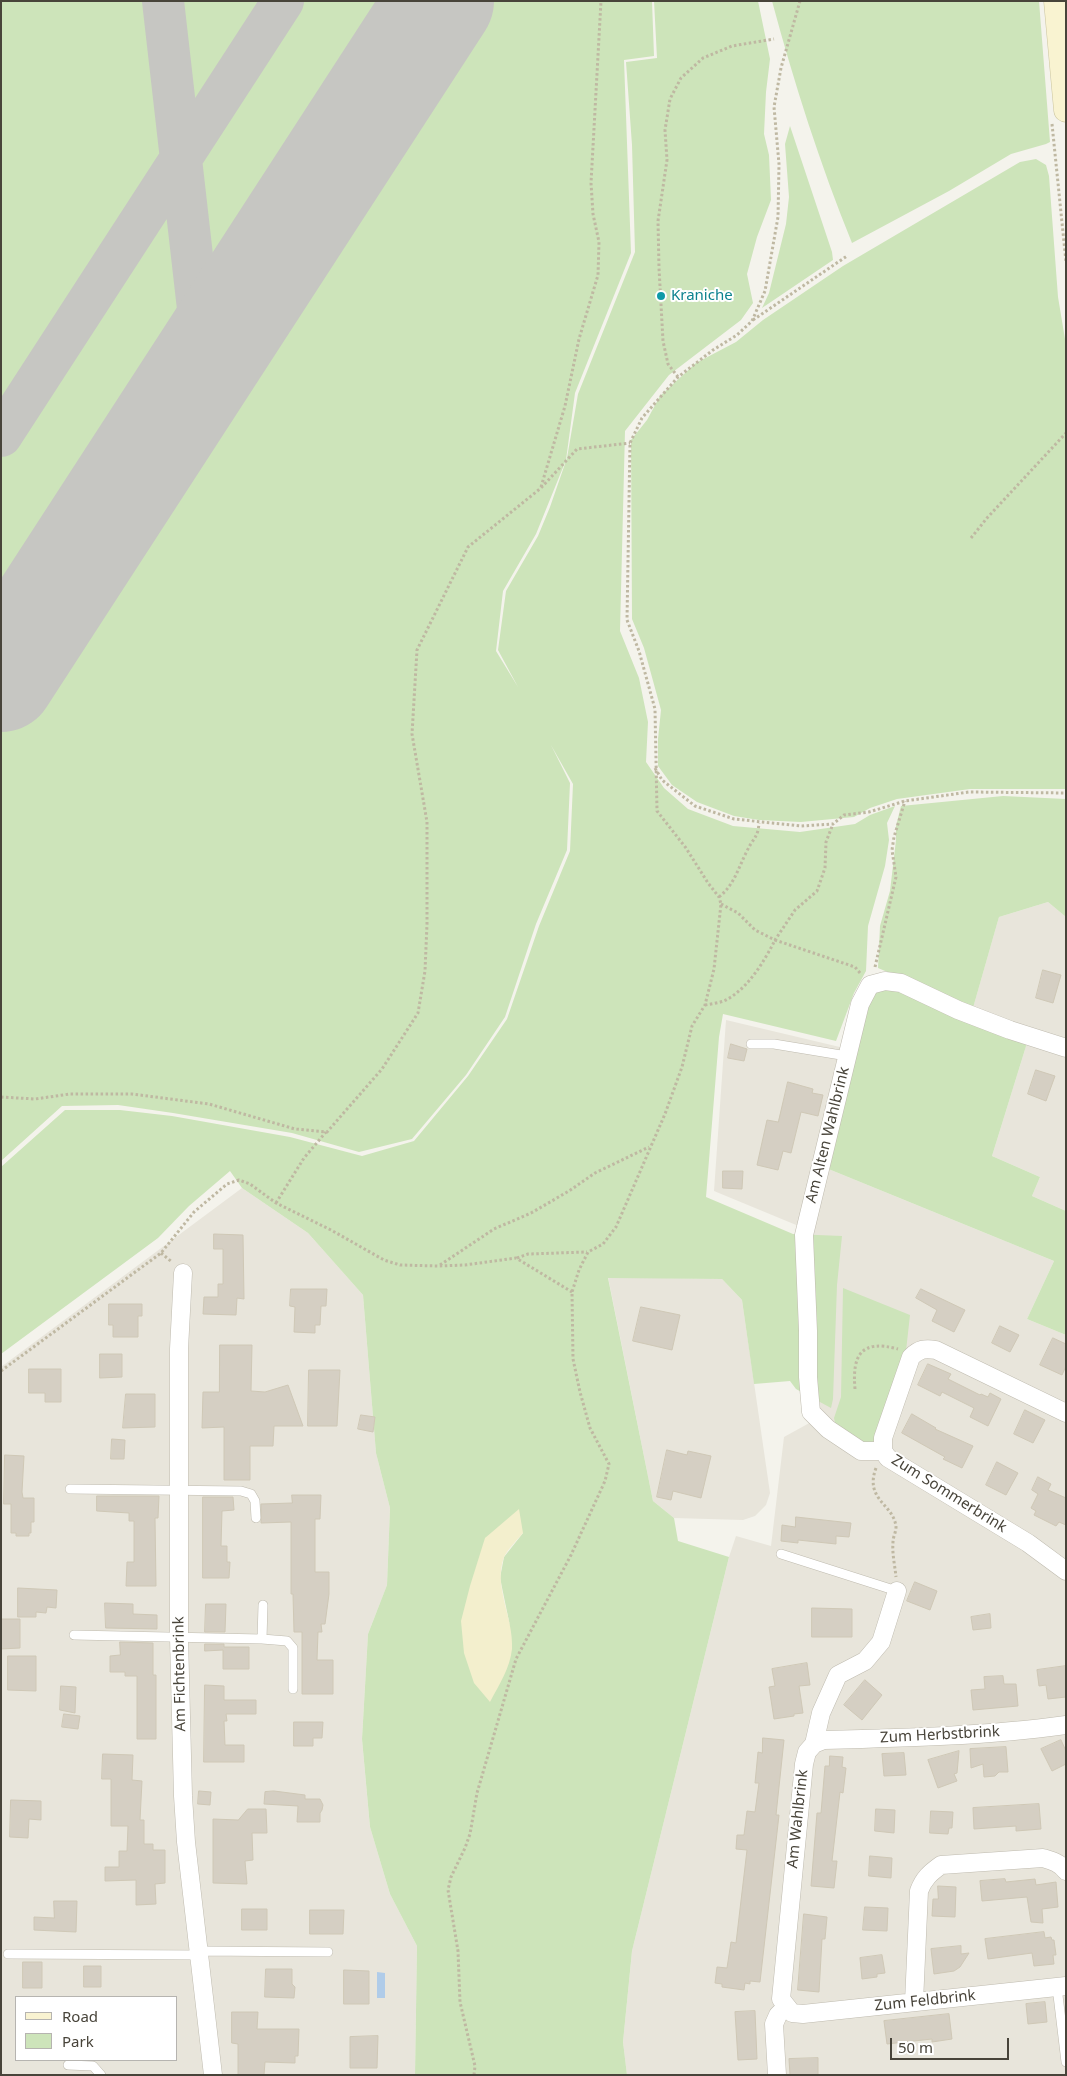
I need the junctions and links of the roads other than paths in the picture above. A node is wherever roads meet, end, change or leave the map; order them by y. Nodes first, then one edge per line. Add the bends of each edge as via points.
1 (1056, 1) edge
2 (1059, 117) edge
3 (751, 1044) dead end
4 (1066, 1048) edge
5 (847, 1056) junction
6 (183, 1273) dead end
7 (1066, 1413) edge
8 (882, 1451) junction
9 (70, 1489) dead end
10 (180, 1489) junction
11 (256, 1518) dead end
12 (782, 1554) dead end
13 (1066, 1571) edge
14 (897, 1590) joint
15 (263, 1605) dead end
16 (74, 1635) dead end
17 (179, 1636) junction
18 (262, 1639) junction
19 (293, 1689) dead end
20 (1066, 1725) edge
21 (814, 1744) junction
22 (1066, 1871) edge
23 (328, 1952) dead end
24 (200, 1953) junction
25 (8, 1954) dead end
26 (1061, 1986) edge
27 (914, 2002) junction
28 (786, 2007) junction
29 (1066, 2062) edge
30 (68, 2065) dead end
31 (101, 2075) edge
32 (213, 2075) edge
33 (777, 2075) edge

1 - 2 main road
3 - 5 lane via 774,1044
4 - 5 street, Am Alten Wahlbrink via 958,1010 900,983 885,981 870,985 860,1004
5 - 8 street, Am Alten Wahlbrink via 804,1235 810,1412 828,1429 861,1451
6 - 10 street, Am Fichtenbrink via 179,1339
7 - 8 street, Zum Sommerbrink via 926,1348 914,1355 883,1438
8 - 13 street, Zum Sommerbrink via 888,1458 1028,1543
9 - 10 lane
10 - 11 lane via 251,1494
10 - 17 street, Am Fichtenbrink
12 - 14 lane
14 - 21 street, Am Wahlbrink via 881,1642 865,1661 838,1675 821,1713
15 - 18 lane
16 - 17 lane
17 - 18 lane
17 - 24 street, Am Fichtenbrink via 186,1842
18 - 19 lane via 287,1641 293,1648
20 - 21 street, Zum Herbstbrink via 916,1738 824,1740
21 - 28 street, Am Wahlbrink via 807,1752 803,1774 780,1988
22 - 27 street via 1054,1861 1043,1858 941,1865 930,1872 919,1891
23 - 24 lane
24 - 25 lane
24 - 32 street, Am Fichtenbrink
26 - 27 street, Zum Feldbrink
26 - 29 lane
27 - 28 street, Zum Feldbrink via 803,2014 792,2013
28 - 33 street via 774,2024
30 - 31 lane via 93,2066

